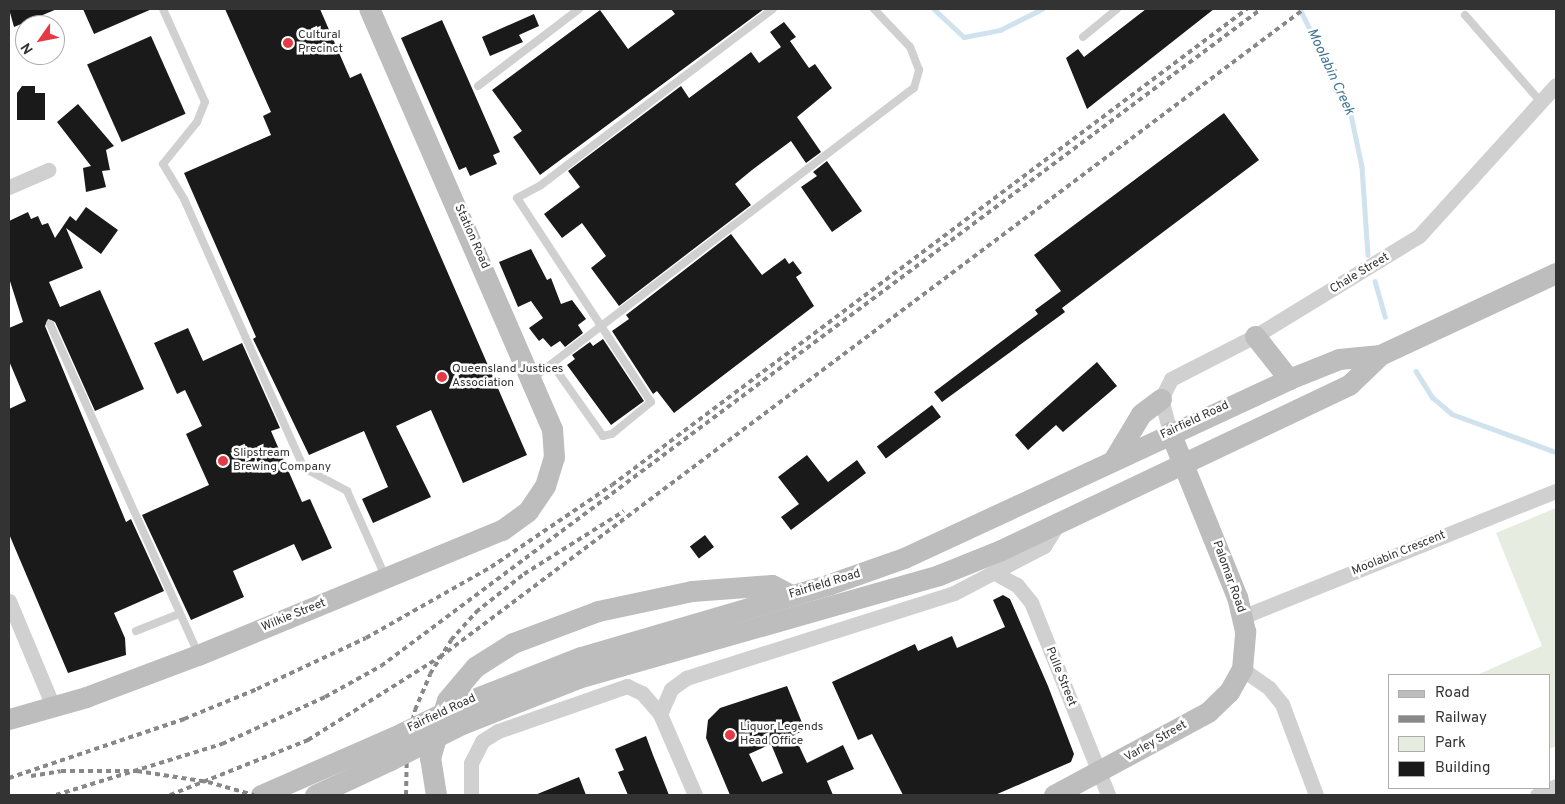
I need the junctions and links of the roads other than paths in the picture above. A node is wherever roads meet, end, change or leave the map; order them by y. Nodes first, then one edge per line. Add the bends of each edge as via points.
1 (163, 9) edge
2 (368, 9) edge
3 (580, 9) edge
4 (773, 9) edge
5 (874, 9) edge
6 (1117, 9) edge
7 (1464, 15) dead end
8 (1083, 37) dead end
9 (478, 86) dead end
10 (1556, 86) edge
11 (1541, 102) junction
12 (48, 170) dead end
13 (9, 187) edge
14 (1556, 273) edge
15 (50, 324) dead end
16 (601, 328) junction
17 (1255, 336) junction
18 (1380, 355) junction
19 (552, 364) junction
20 (533, 378) junction
21 (1289, 380) junction
22 (1161, 399) junction
23 (1170, 432) junction
24 (1114, 459) junction
25 (1182, 463) junction
26 (551, 470) joint
27 (1556, 491) edge
28 (1059, 522) junction
29 (995, 573) junction
30 (386, 578) junction
31 (791, 595) junction
32 (9, 601) edge
33 (179, 614) junction
34 (1242, 617) junction
35 (136, 631) dead end
36 (198, 655) junction
37 (1242, 669) junction
38 (53, 706) junction
39 (660, 714) junction
40 (9, 719) edge
41 (1099, 774) junction
42 (1550, 789) edge
43 (270, 792) edge
44 (315, 795) edge
45 (436, 795) edge
46 (470, 795) edge
47 (695, 795) edge
48 (1054, 795) edge
49 (1108, 795) edge
50 (1316, 795) edge
51 (1537, 795) edge

1 - 30 lane via 205,102 197,122 164,164 184,199 304,468 347,491
2 - 20 main road, Station Road
3 - 9 lane
4 - 16 lane via 541,185 517,198
5 - 16 lane via 913,54 919,70 914,88
6 - 8 lane
7 - 11 lane
10 - 11 street, Chale Street
11 - 17 street, Chale Street via 1428,227 1381,261
12 - 13 street
14 - 18 main road, Fairfield Road
15 - 33 lane
16 - 19 lane
16 - 19 lane via 651,398 648,405 612,434 599,433
17 - 21 main road
17 - 22 street, Chale Street via 1174,376
18 - 21 main road, Fairfield Road via 1339,359
18 - 25 main road, Fairfield Road via 1350,384
19 - 20 lane
20 - 26 main road, Station Road via 552,428 554,457
21 - 23 main road, Fairfield Road
22 - 23 street
22 - 24 main road via 1141,414
23 - 24 main road, Fairfield Road
23 - 25 main road, Palomar Road
24 - 31 main road, Fairfield Road via 904,558
25 - 28 main road, Fairfield Road
25 - 34 main road, Palomar Road
26 - 30 main road, Wilkie Street via 528,510 502,530
27 - 34 street, Moolabin Crescent
28 - 29 street via 1044,546
28 - 44 main road, Fairfield Road, bridge via 939,574 621,664 541,691 462,724
29 - 39 street via 927,604 686,678 671,689
29 - 41 street, Pulle Street via 1017,584 1031,602
30 - 36 main road, Wilkie Street
31 - 43 main road, Fairfield Road, bridge via 581,657 466,702
31 - 45 main road via 772,585 692,591 598,611 513,643 475,667 447,700 431,752
32 - 38 street
33 - 35 lane
33 - 36 lane
34 - 37 main road, Palomar Road via 1246,643
36 - 38 main road, Wilkie Street
37 - 41 main road, Varley Street via 1229,692 1208,712
37 - 50 street via 1270,688 1282,704
38 - 40 main road, Wilkie Street
39 - 46 street via 638,689 621,687 498,731 482,742 474,754
39 - 47 street
41 - 48 main road, Varley Street
41 - 49 street, Pulle Street
42 - 51 street

